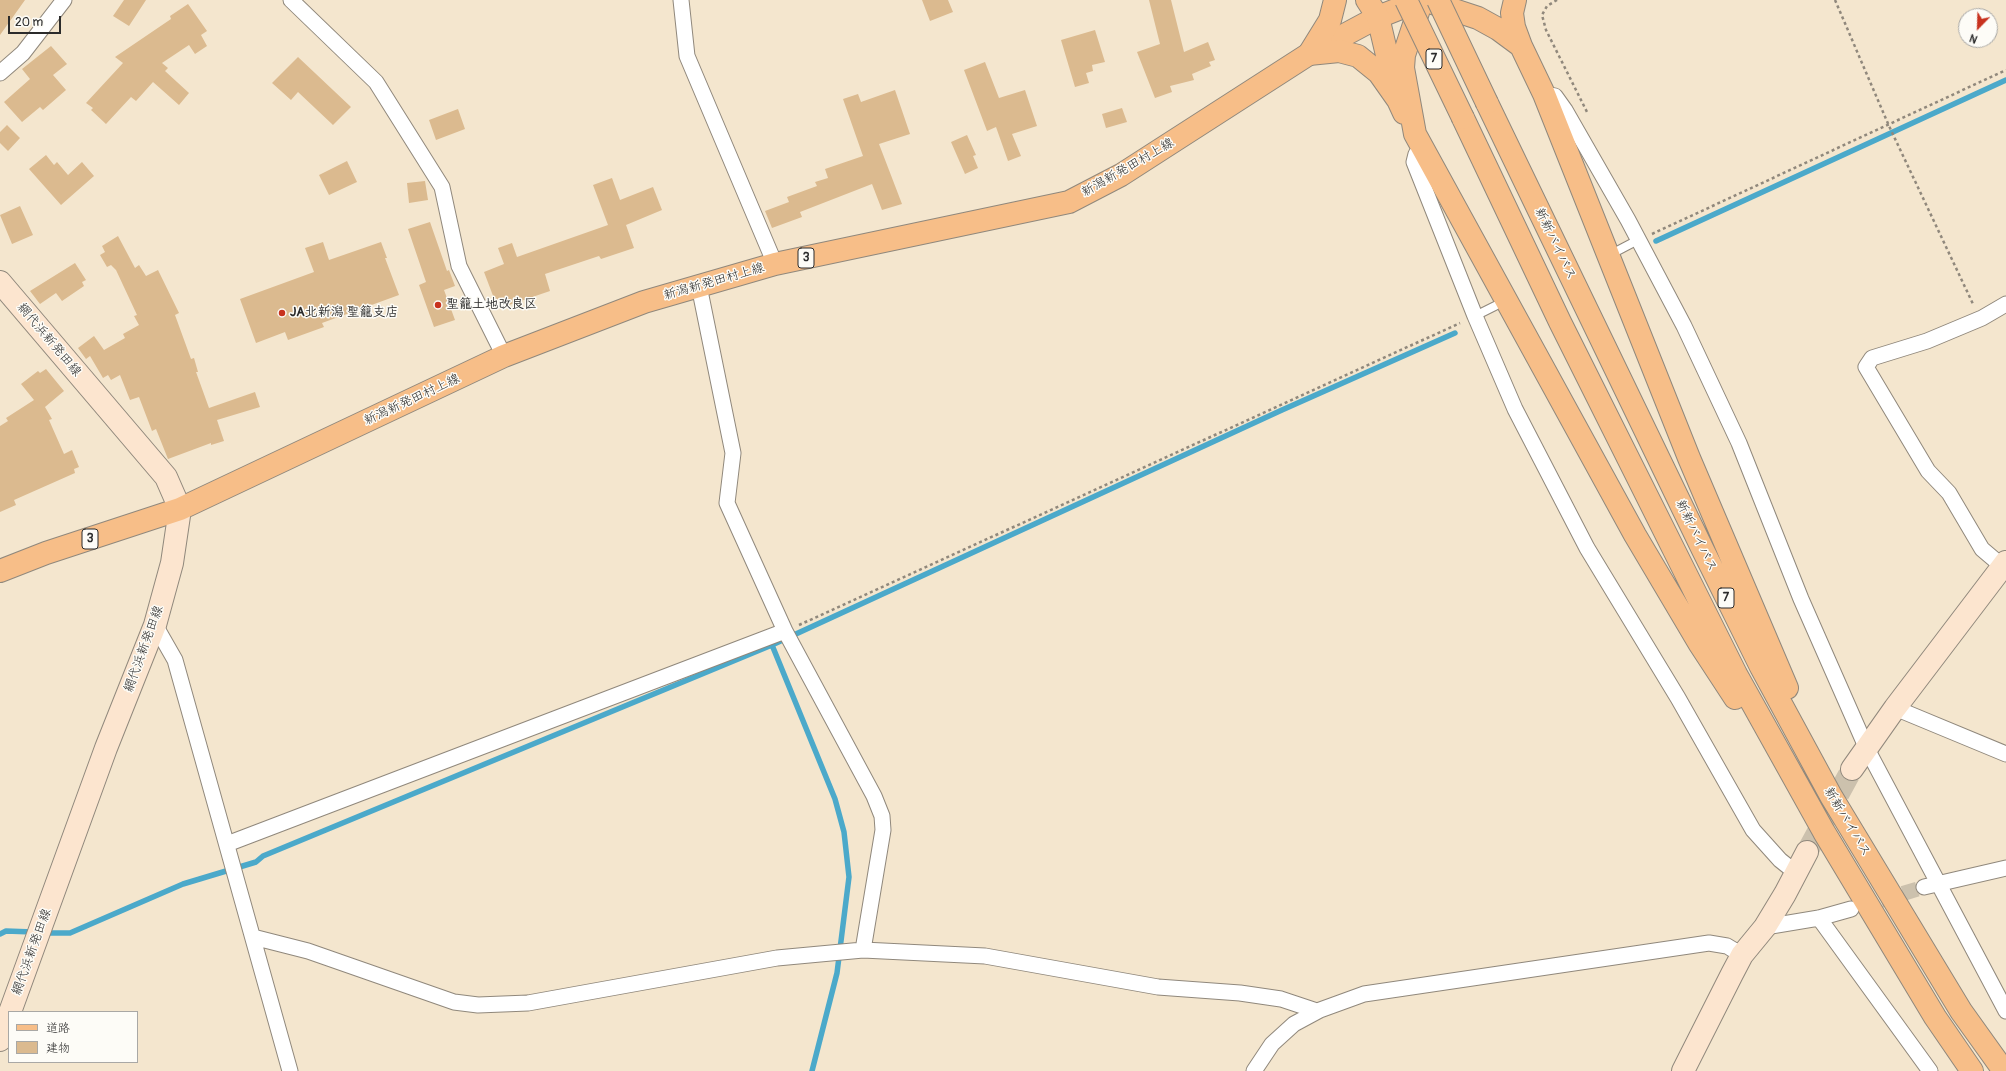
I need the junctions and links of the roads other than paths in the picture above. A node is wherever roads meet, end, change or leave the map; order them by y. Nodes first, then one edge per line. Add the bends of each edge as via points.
1 (64, 0) edge
2 (291, 0) edge
3 (681, 0) edge
4 (1335, 0) edge
5 (1406, 0) edge
6 (1422, 0) edge
7 (1438, 0) edge
8 (1478, 0) edge
9 (1514, 0) edge
10 (1372, 9) edge
11 (1498, 29) junction
12 (1521, 46) junction
13 (1309, 54) junction
14 (0, 73) edge
15 (1544, 94) junction
16 (1398, 100) junction
17 (1418, 142) junction
18 (1638, 240) junction
19 (1617, 250) dead end
20 (775, 264) junction
21 (0, 282) edge
22 (699, 286) junction
23 (2006, 304) edge
24 (1495, 306) dead end
25 (1475, 316) junction
26 (504, 356) junction
27 (180, 509) junction
28 (2004, 564) edge
29 (0, 571) edge
30 (155, 625) junction
31 (784, 631) junction
32 (1895, 708) junction
33 (1867, 749) junction
34 (2006, 754) edge
35 (1852, 769) tunnel mouth
36 (1831, 796) junction
37 (1824, 832) junction
38 (227, 844) junction
39 (1807, 852) tunnel mouth
40 (2006, 868) edge
41 (1795, 872) junction
42 (1939, 884) junction
43 (1924, 887) tunnel mouth
44 (1851, 909) tunnel mouth
45 (1819, 918) junction
46 (1765, 927) junction
47 (253, 936) junction
48 (863, 950) junction
49 (1742, 955) junction
50 (10, 1011) edge
51 (1317, 1011) junction
52 (2006, 1011) edge
53 (8, 1018) edge
54 (0, 1040) edge
55 (290, 1071) edge
56 (1254, 1071) edge
57 (1683, 1071) edge
58 (1930, 1071) edge
59 (1972, 1071) edge
60 (2004, 1071) edge

1 - 14 street via 23,53
2 - 26 street via 376,82 442,187 458,266
3 - 20 street via 687,56
4 - 13 main road via 1330,20
5 - 37 main road, 新新バイパス / 7, bridge via 1560,322 1736,674
6 - 10 main road, 新潟新発田村上線 / 3
6 - 11 main road via 1478,18
6 - 17 main road via 1404,54 1403,68
7 - 36 main road, 新新バイパス / 7, bridge via 1703,550 1761,667
8 - 11 main road
9 - 12 main road via 1514,27
10 - 13 main road, 新潟新発田村上線 / 3
10 - 16 main road
11 - 12 main road
12 - 15 main road
13 - 16 main road via 1339,51 1358,56 1379,73
13 - 20 main road, 新潟新発田村上線 / 3 via 1121,175 1069,202
15 - 18 street via 1555,96 1565,110
15 - 36 main road via 1689,458
16 - 17 main road
17 - 25 street via 1414,162
17 - 37 main road via 1635,535 1699,643
18 - 19 lane
18 - 33 street via 1684,326 1740,443 1801,599
20 - 22 main road, 新潟新発田村上線 / 3
21 - 27 main road, 網代浜新発田線 via 166,477
22 - 26 main road, 新潟新発田村上線 / 3 via 644,302
22 - 31 street via 733,453 727,503
23 - 28 street via 1982,318 1927,341 1872,358 1866,368 1928,471 1949,493 1982,549
24 - 25 lane
25 - 41 street via 1515,409 1587,548 1678,698 1753,830 1780,860
26 - 27 main road, 新潟新発田村上線 / 3
27 - 29 main road, 新潟新発田村上線 / 3 via 46,553
27 - 30 main road, 網代浜新発田線 via 172,563
28 - 32 main road
30 - 38 street via 175,660
30 - 50 main road, 網代浜新発田線 via 106,748
31 - 38 street
31 - 48 street via 874,796 882,816 883,830
32 - 33 main road
32 - 34 street
33 - 35 main road
33 - 42 street
36 - 60 main road, 新新バイパス / 7 via 1961,1011
37 - 59 main road, 新新バイパス / 7 via 1935,1017
38 - 47 street
39 - 41 main road
40 - 42 street
41 - 46 main road
42 - 43 street
42 - 52 street
44 - 45 street
45 - 46 street
45 - 58 street
46 - 49 main road
47 - 48 street via 308,951 454,1002 478,1005 528,1003 776,958
47 - 55 street
48 - 51 street via 985,956 1158,986 1281,999
49 - 51 street via 1727,946 1709,943 1364,994
49 - 57 main road
51 - 56 street via 1294,1024 1272,1044
53 - 54 main road

